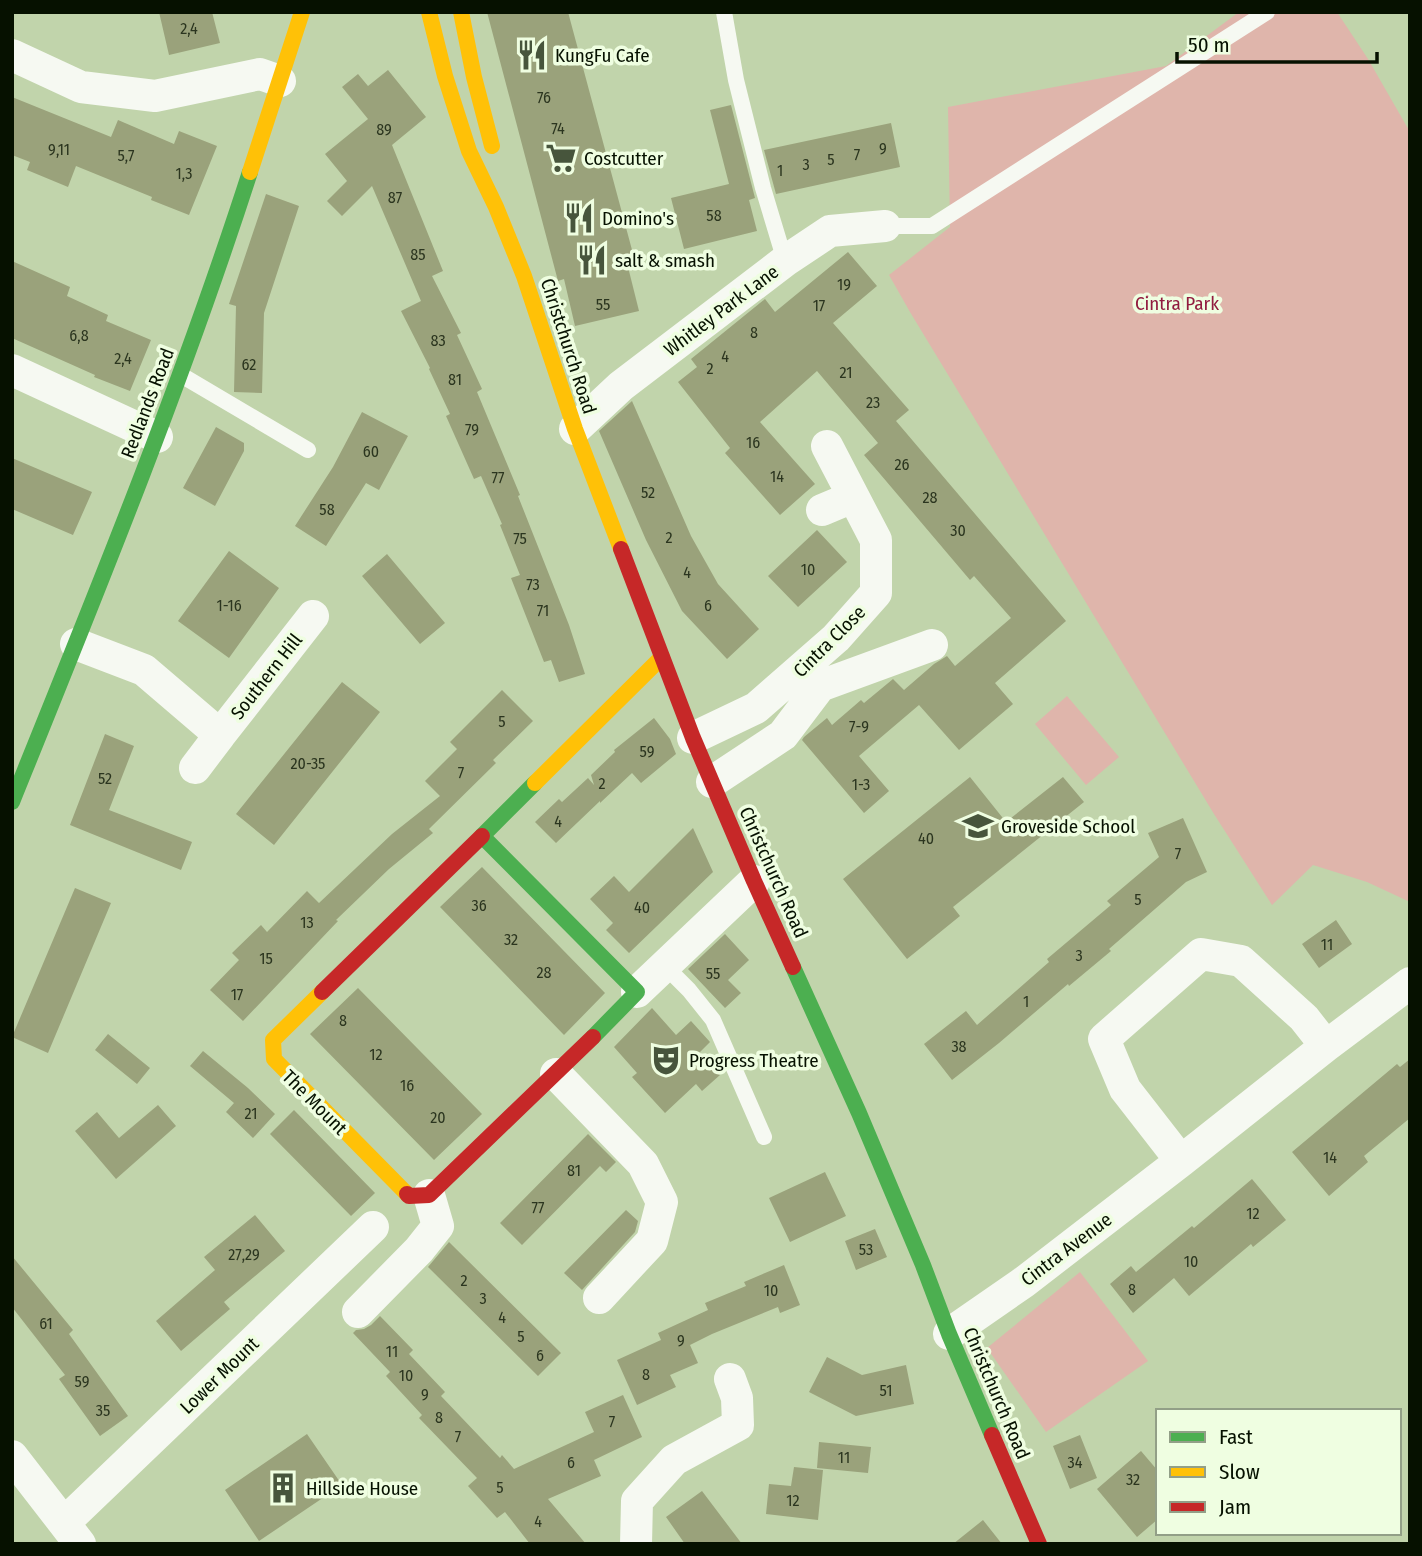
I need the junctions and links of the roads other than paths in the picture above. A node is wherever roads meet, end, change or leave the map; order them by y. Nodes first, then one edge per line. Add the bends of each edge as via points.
1 (302, 12) edge
2 (429, 12) edge
3 (461, 12) edge
4 (724, 12) edge
5 (1267, 12) edge
6 (12, 55) edge
7 (280, 81) junction
8 (496, 207) junction
9 (885, 226) joint
10 (785, 261) junction
11 (12, 370) edge
12 (181, 375) junction
13 (575, 429) junction
14 (157, 437) junction
15 (827, 446) dead end
16 (308, 450) dead end
17 (853, 497) junction
18 (822, 510) dead end
19 (313, 616) dead end
20 (76, 644) junction
21 (932, 645) dead end
22 (662, 657) junction
23 (219, 735) junction
24 (693, 738) junction
25 (195, 768) dead end
26 (712, 782) junction
27 (14, 791) edge
28 (482, 836) junction
29 (754, 881) junction
30 (664, 965) junction
31 (1410, 983) edge
32 (637, 992) junction
33 (1326, 1046) junction
34 (556, 1074) junction
35 (764, 1137) dead end
36 (1181, 1161) junction
37 (429, 1195) junction
38 (373, 1227) dead end
39 (599, 1298) dead end
40 (358, 1312) dead end
41 (949, 1334) junction
42 (730, 1379) dead end
43 (12, 1456) edge
44 (72, 1533) edge
45 (636, 1544) edge
46 (1039, 1544) edge

1 - 7 street, Redlands Road
2 - 8 street, Christchurch Road via 469,151
3 - 8 street, Christchurch Road via 493,148
4 - 10 lane via 736,80
5 - 9 lane via 932,226
6 - 7 street via 81,87 155,96 260,74
7 - 12 street, Redlands Road
8 - 13 street, Christchurch Road
9 - 10 street, Whitley Park Lane via 830,231
10 - 13 street, Whitley Park Lane via 621,386
11 - 14 street
12 - 14 street, Redlands Road
12 - 16 lane
13 - 22 street, Christchurch Road
14 - 20 street, Redlands Road
15 - 17 street, Cintra Close
17 - 18 street
17 - 24 street, Cintra Close via 876,541 876,593 836,638 756,708
19 - 23 street, Southern Hill
20 - 23 street, Southern Hill via 144,670
20 - 27 street, Redlands Road
21 - 26 street via 820,686 783,735
22 - 24 street, Christchurch Road
22 - 28 street, The Mount
23 - 25 street, Southern Hill
24 - 26 street, Christchurch Road
26 - 29 street, Christchurch Road
28 - 32 street
28 - 37 street, The Mount via 273,1040 274,1059 409,1196
29 - 30 street
29 - 41 street, Christchurch Road via 859,1113
30 - 32 street
30 - 35 lane via 713,1020
31 - 33 street, Cintra Avenue
32 - 34 street
33 - 36 street, Cintra Avenue
33 - 36 street via 1304,1018 1241,961 1201,954 1104,1039 1125,1089
34 - 37 street
34 - 39 street via 643,1164 662,1202 653,1241
36 - 41 street, Cintra Avenue
37 - 40 street via 438,1226
38 - 44 street, Lower Mount
41 - 46 street, Christchurch Road
42 - 45 street via 737,1398 738,1425 674,1460 637,1501
43 - 44 street

